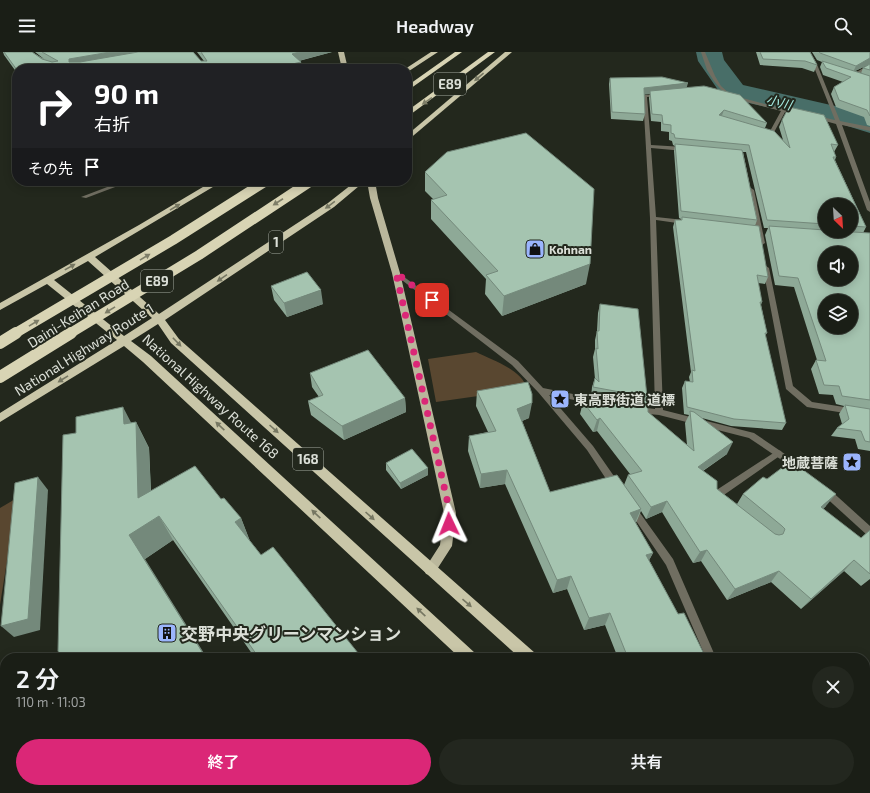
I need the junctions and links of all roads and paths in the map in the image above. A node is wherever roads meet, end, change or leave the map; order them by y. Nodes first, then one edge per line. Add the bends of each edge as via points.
1 (341, 52) edge
2 (435, 52) edge
3 (459, 52) edge
4 (492, 52) edge
5 (509, 52) edge
6 (537, 52) edge
7 (543, 52) edge
8 (703, 52) edge
9 (808, 52) edge
10 (814, 62) junction
11 (344, 64) edge
12 (820, 64) dead end
13 (870, 66) edge
14 (412, 67) edge
15 (846, 73) edge
16 (852, 76) junction
17 (858, 78) edge
18 (412, 85) edge
19 (713, 90) edge
20 (721, 90) junction
21 (668, 94) edge
22 (784, 110) junction
23 (412, 111) edge
24 (805, 115) edge
25 (812, 117) edge
26 (837, 119) junction
27 (870, 129) edge
28 (756, 131) edge
29 (412, 135) edge
30 (648, 146) junction
31 (688, 149) edge
32 (749, 184) edge
33 (114, 186) edge
34 (210, 186) edge
35 (258, 186) edge
36 (303, 186) edge
37 (355, 186) edge
38 (372, 186) edge
39 (84, 197) dead end
40 (870, 210) edge
41 (653, 218) junction
42 (691, 222) edge
43 (752, 230) edge
44 (760, 231) junction
45 (768, 231) edge
46 (89, 257) junction
47 (396, 273) junction
48 (48, 280) junction
49 (0, 306) edge
50 (159, 319) junction
51 (124, 341) junction
52 (0, 343) edge
53 (0, 377) edge
54 (540, 390) junction
55 (606, 403) edge
56 (628, 408) edge
57 (659, 412) junction
58 (870, 414) edge
59 (0, 418) edge
60 (778, 453) junction
61 (805, 474) edge
62 (817, 484) edge
63 (727, 506) edge
64 (870, 532) edge
65 (430, 570) junction
66 (465, 653) edge
67 (524, 653) edge
68 (709, 653) edge

1 - 11 main road
2 - 14 highway
3 - 18 highway, E89
4 -> 23 highway, E89
5 -> 29 highway
6 - 7 street
8 - 20 street
9 - 10 street
10 - 12 street
10 - 26 street
13 - 16 street
15 - 16 street
16 - 17 street
19 - 20 street
20 - 22 street via 729,96
21 - 30 street via 645,96
22 - 24 street
22 - 28 street via 768,137
25 - 26 street
26 - 27 street
26 - 40 street
30 - 31 street
30 - 41 street
32 - 44 street
33 - 39 street
46 -> 34 highway
52 -> 35 highway, Daini-Keihan Road / E89, bridge
36 -> 53 highway, Daini-Keihan Road / E89, bridge via 199,255
37 -> 50 highway, National Highway Route 1 / 1 via 331,205
38 - 47 main road
41 - 42 street
41 - 57 street
43 - 44 street
44 - 45 street
44 - 58 street via 789,387 810,405
48 -> 46 highway
46 - 50 highway, National Highway Route 168 / 168
47 - 54 street via 515,363
47 - 65 main road via 450,513 446,546
48 - 49 highway
48 - 51 highway, National Highway Route 168 / 168
50 - 51 highway, National Highway Route 1 / 1
50 -> 65 highway, National Highway Route 168 / 168 via 175,341
51 -> 59 highway, National Highway Route 1 / 1
66 -> 51 highway, National Highway Route 168 / 168 via 153,364
54 - 55 street
54 - 68 street via 590,448 670,562
56 - 57 street
57 - 60 street via 751,435
60 - 61 street
60 - 63 street via 715,496
62 - 64 street
65 -> 67 highway, National Highway Route 168 / 168

